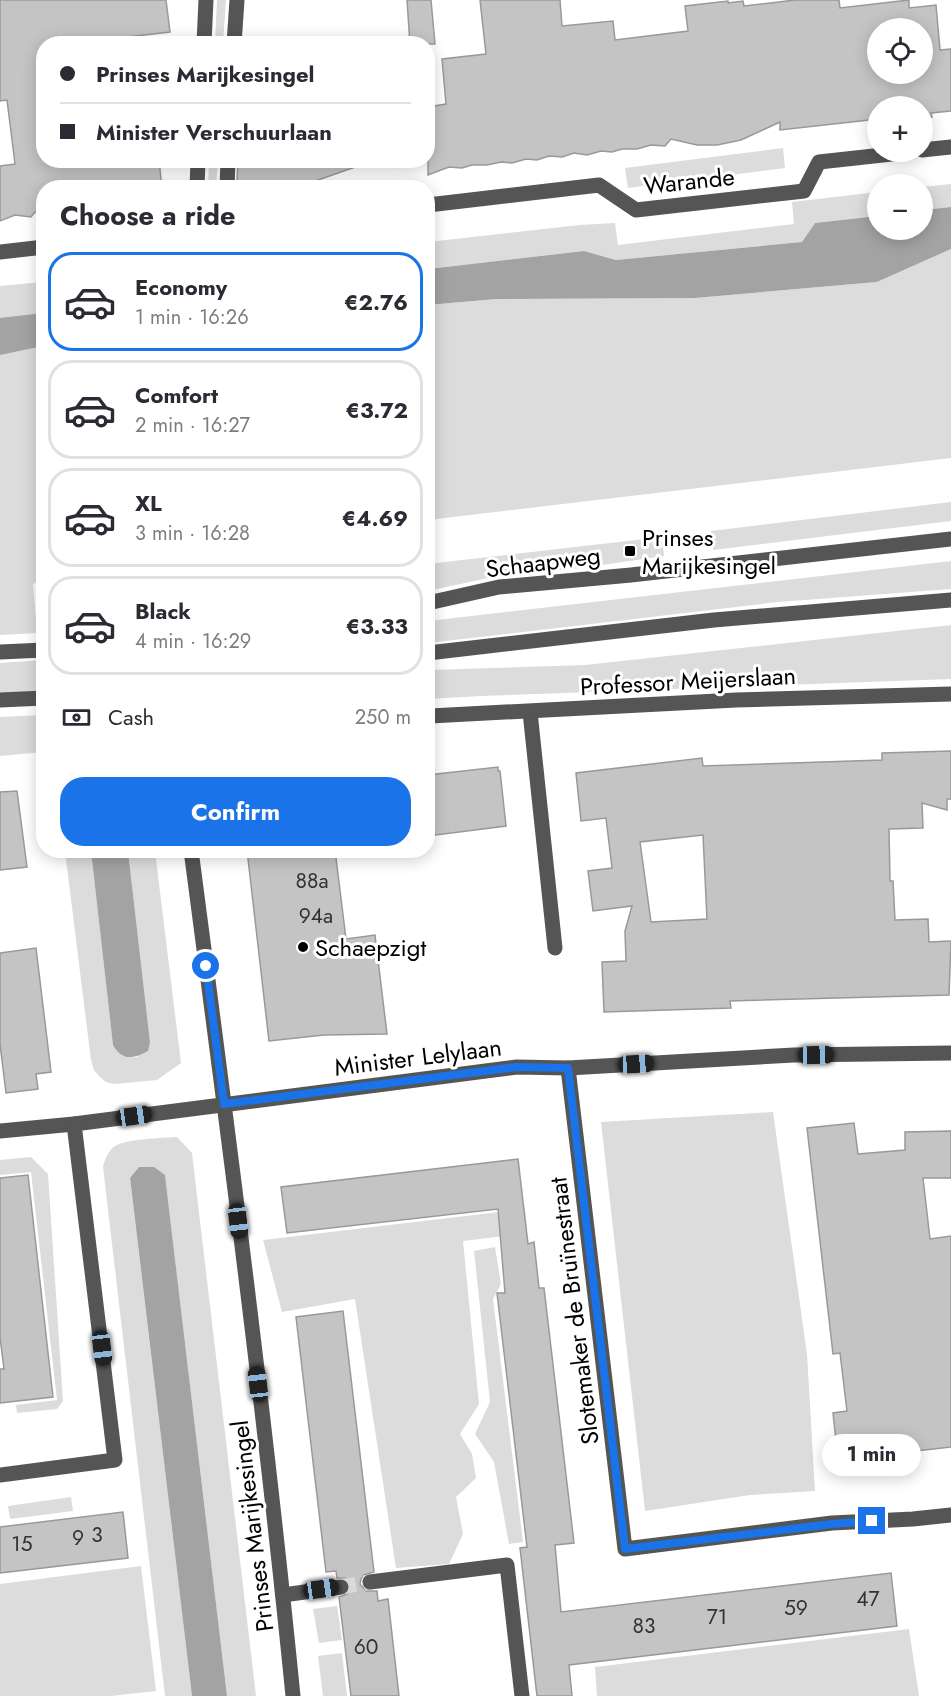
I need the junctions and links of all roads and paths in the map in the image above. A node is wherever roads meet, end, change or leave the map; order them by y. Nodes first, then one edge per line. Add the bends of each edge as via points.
1 (207, 0) edge
2 (237, 0) edge
3 (205, 36) edge
4 (235, 36) edge
5 (951, 147) edge
6 (933, 149) edge
7 (867, 157) edge
8 (435, 203) edge
9 (36, 248) edge
10 (0, 252) edge
11 (951, 539) edge
12 (951, 600) edge
13 (435, 601) edge
14 (36, 650) edge
15 (0, 652) edge
16 (435, 652) edge
17 (951, 694) edge
18 (36, 699) edge
19 (2, 702) edge
20 (530, 712) junction
21 (435, 715) edge
22 (192, 858) edge
23 (555, 948) dead end
24 (951, 1053) edge
25 (568, 1068) junction
26 (224, 1104) junction
27 (74, 1124) junction
28 (0, 1131) edge
29 (0, 1475) edge
30 (951, 1515) edge
31 (370, 1582) tunnel mouth
32 (340, 1587) tunnel mouth
33 (283, 1595) junction
34 (294, 1696) edge
35 (522, 1696) edge

1 - 3 street
2 - 4 street
5 - 6 street
7 - 8 street, Warande via 819,162 804,191 647,209 636,210 599,185
9 - 10 street
11 - 13 street, Schaapweg via 498,587
12 - 16 street via 714,620
14 - 15 street
17 - 20 street, Professor Meijerslaan via 736,700
18 - 19 street
20 - 21 street, Professor Meijerslaan
20 - 23 street
22 - 26 street, Prinses Marijkesingel
24 - 25 street, Minister Lelylaan via 794,1055
25 - 26 street, Minister Lelylaan via 517,1067
25 - 30 street, Slotemaker de Bruïnestraat via 625,1549 832,1524
26 - 27 street, Minister Lelylaan
26 - 33 street, Prinses Marijkesingel
27 - 28 street, Minister Lelylaan
27 - 29 street via 116,1460
31 - 35 street via 507,1565
32 - 33 street
33 - 34 street, Prinses Marijkesingel

